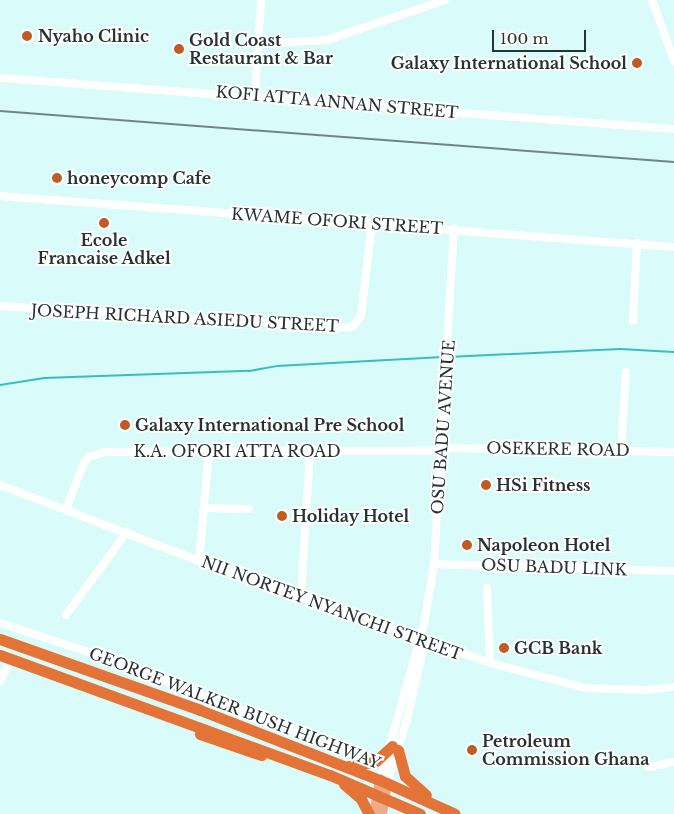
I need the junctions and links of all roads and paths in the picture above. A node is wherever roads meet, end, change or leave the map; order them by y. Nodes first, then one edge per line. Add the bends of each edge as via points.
1 (261, 0) edge
2 (445, 0) edge
3 (652, 0) edge
4 (259, 44) junction
5 (674, 61) edge
6 (0, 78) edge
7 (255, 95) junction
8 (674, 129) edge
9 (0, 196) edge
10 (372, 224) junction
11 (454, 230) junction
12 (637, 243) junction
13 (674, 247) edge
14 (0, 306) edge
15 (633, 321) dead end
16 (626, 372) dead end
17 (442, 449) junction
18 (310, 450) junction
19 (621, 450) junction
20 (209, 451) junction
21 (674, 452) edge
22 (0, 484) edge
23 (204, 508) junction
24 (249, 508) dead end
25 (66, 509) junction
26 (127, 532) junction
27 (199, 561) junction
28 (434, 564) junction
29 (674, 571) edge
30 (487, 588) dead end
31 (301, 598) junction
32 (66, 615) dead end
33 (0, 623) edge
34 (424, 624) junction
35 (0, 639) edge
36 (417, 639) junction
37 (426, 642) junction
38 (4, 662) edge
39 (490, 663) junction
40 (0, 681) edge
41 (674, 687) edge
42 (395, 748) junction
43 (376, 761) junction
44 (674, 762) edge
45 (344, 766) junction
46 (648, 767) dead end
47 (330, 774) junction
48 (384, 782) junction
49 (380, 794) junction
50 (443, 808) junction
51 (418, 813) edge
52 (368, 814) edge
53 (374, 814) edge
54 (382, 814) edge
55 (399, 814) edge
56 (455, 814) edge

1 - 4 street
2 - 4 street via 327,40
3 - 5 street
4 - 7 street
6 - 7 street, KOFI ATTA ANNAN STREET
7 - 8 street, KOFI ATTA ANNAN STREET
9 - 10 street, KWAME OFORI STREET
10 - 11 street, KWAME OFORI STREET
10 - 14 street, JOSEPH RICHARD ASIEDU STREET via 361,316 354,326 346,328
11 - 12 street, KWAME OFORI STREET
11 - 17 street, OSU BADU AVENUE
12 - 13 street, KWAME OFORI STREET
12 - 15 street
16 - 19 street
17 - 18 street, K.A. OFORI ATTA ROAD
17 - 19 street, OSEKERE ROAD
17 - 28 street, OSU BADU AVENUE
18 - 20 street, K.A. OFORI ATTA ROAD
18 - 31 street
19 - 21 street, OSEKERE ROAD
20 - 23 street
20 - 25 street, K.A. OFORI ATTA ROAD via 104,452 93,455 81,468
22 - 25 street, NII NORTEY NYANCHI STREET
23 - 24 street
23 - 27 street
25 - 26 street, NII NORTEY NYANCHI STREET
26 - 27 street, NII NORTEY NYANCHI STREET
26 - 32 street
27 - 31 street, NII NORTEY NYANCHI STREET
28 - 29 street, OSU BADU LINK
28 - 34 street, OSU BADU AVENUE
30 - 39 street
31 - 36 street, NII NORTEY NYANCHI STREET
33 - 43 street via 88,652
34 - 36 street, OSU BADU AVENUE
34 - 37 street, OSU BADU AVENUE
35 - 45 highway, GEORGE WALKER BUSH HIGHWAY via 200,710
36 - 37 street, NII NORTEY NYANCHI STREET
36 - 42 street, OSU BADU AVENUE
37 - 39 street, NII NORTEY NYANCHI STREET
37 - 42 street, OSU BADU AVENUE
38 - 40 street
38 - 47 highway, GEORGE WALKER BUSH HIGHWAY via 124,699 159,718 244,751 296,762
39 - 41 street, NII NORTEY NYANCHI STREET via 585,688 646,690
42 - 43 highway
42 - 48 street, OSU BADU AVENUE
42 - 50 highway via 405,776
43 - 45 highway
44 - 46 street
45 - 48 highway, GEORGE WALKER BUSH HIGHWAY
47 - 49 highway, GEORGE WALKER BUSH HIGHWAY
47 - 52 highway via 353,790
48 - 49 main road
48 - 50 highway, GEORGE WALKER BUSH HIGHWAY
49 - 51 highway, GEORGE WALKER BUSH HIGHWAY
49 - 53 main road
49 - 54 main road
50 - 56 highway, GEORGE WALKER BUSH HIGHWAY
51 - 55 highway

